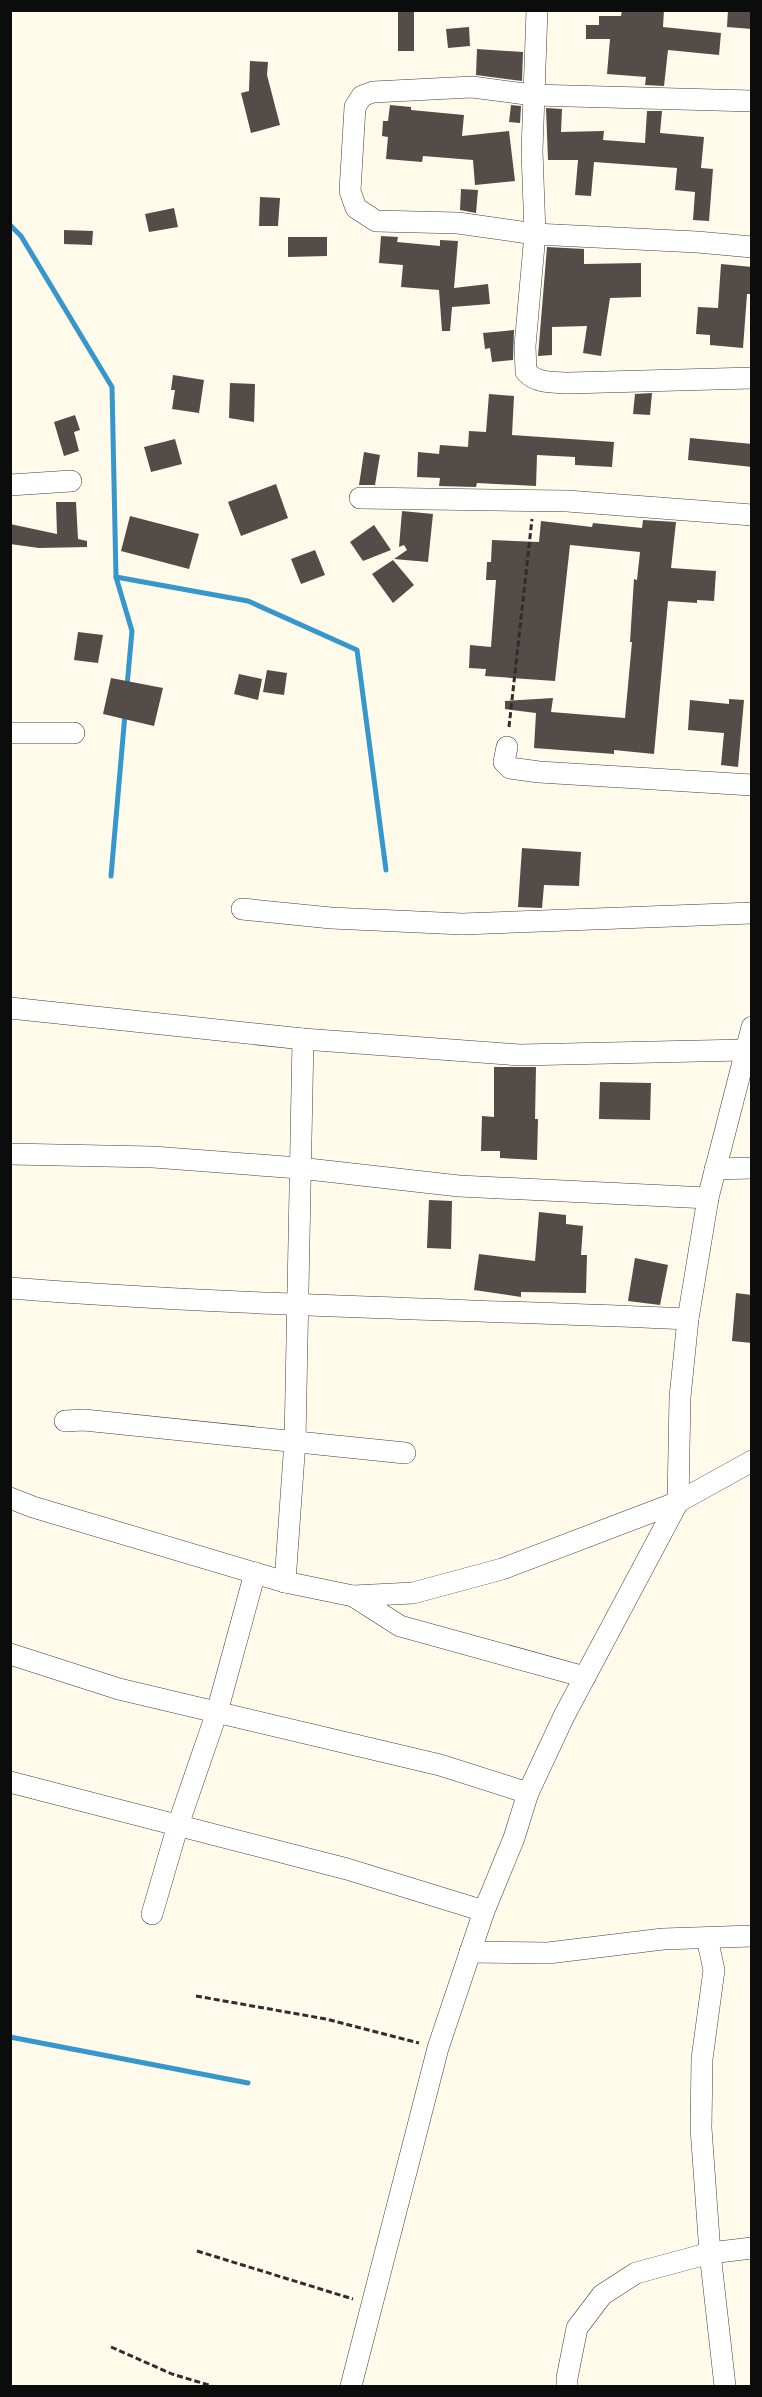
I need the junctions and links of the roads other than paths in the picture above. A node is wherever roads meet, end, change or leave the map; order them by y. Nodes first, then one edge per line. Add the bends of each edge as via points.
1 (537, 10) edge
2 (533, 95) junction
3 (752, 101) edge
4 (536, 234) junction
5 (752, 247) edge
6 (752, 378) edge
7 (71, 481) dead end
8 (10, 485) edge
9 (360, 498) dead end
10 (752, 515) edge
11 (10, 733) edge
12 (74, 733) dead end
13 (507, 747) road end
14 (752, 785) edge
15 (242, 909) dead end
16 (752, 913) edge
17 (10, 1008) edge
18 (303, 1039) junction
19 (749, 1039) edge
20 (10, 1154) edge
21 (299, 1168) junction
22 (752, 1168) edge
23 (715, 1169) junction
24 (708, 1198) junction
25 (10, 1288) edge
26 (298, 1306) junction
27 (688, 1319) junction
28 (65, 1420) dead end
29 (295, 1441) junction
30 (405, 1454) dead end
31 (752, 1461) edge
32 (10, 1498) edge
33 (678, 1502) junction
34 (255, 1574) junction
35 (285, 1582) junction
36 (353, 1596) junction
37 (10, 1654) edge
38 (585, 1677) junction
39 (217, 1712) junction
40 (10, 1782) edge
41 (528, 1793) junction
42 (178, 1826) junction
43 (484, 1911) junction
44 (152, 1914) dead end
45 (752, 1936) edge
46 (708, 1938) junction
47 (470, 1952) junction
48 (752, 2248) edge
49 (710, 2253) junction
50 (351, 2386) edge
51 (567, 2386) edge
52 (725, 2386) edge

1 - 2 street
2 - 3 street
2 - 4 street
2 - 4 street via 472,87 373,92 362,96 355,107 351,191 356,208 376,221 458,223
4 - 5 street
4 - 6 street via 525,359 526,372 532,378 569,383
7 - 8 street
9 - 10 street via 535,499
11 - 12 street
13 - 14 street via 504,762 510,768
15 - 16 street via 462,924
17 - 18 street
18 - 19 street via 520,1055
18 - 21 street
19 - 23 street
20 - 21 street via 153,1157
21 - 24 street via 459,1186
21 - 26 street
22 - 23 street
23 - 24 street
24 - 27 street
25 - 26 street
26 - 27 street
26 - 29 street
27 - 33 street via 680,1397
28 - 29 street
29 - 30 street
29 - 35 street
31 - 33 street
32 - 34 street
33 - 36 street via 459,1582 413,1593
33 - 38 street
34 - 35 street
34 - 39 street
35 - 36 street
36 - 38 street via 400,1626
37 - 39 street via 119,1689
38 - 41 street
39 - 41 street via 440,1765
39 - 42 street
40 - 42 street
41 - 43 street
42 - 43 street via 347,1869
42 - 44 street
43 - 47 street
45 - 46 street
46 - 47 street via 663,1939 548,1953
46 - 49 street via 714,1970 702,2059 701,2128
47 - 50 street via 438,2048
48 - 49 street
49 - 51 street via 636,2273 602,2295 577,2328
49 - 52 street

